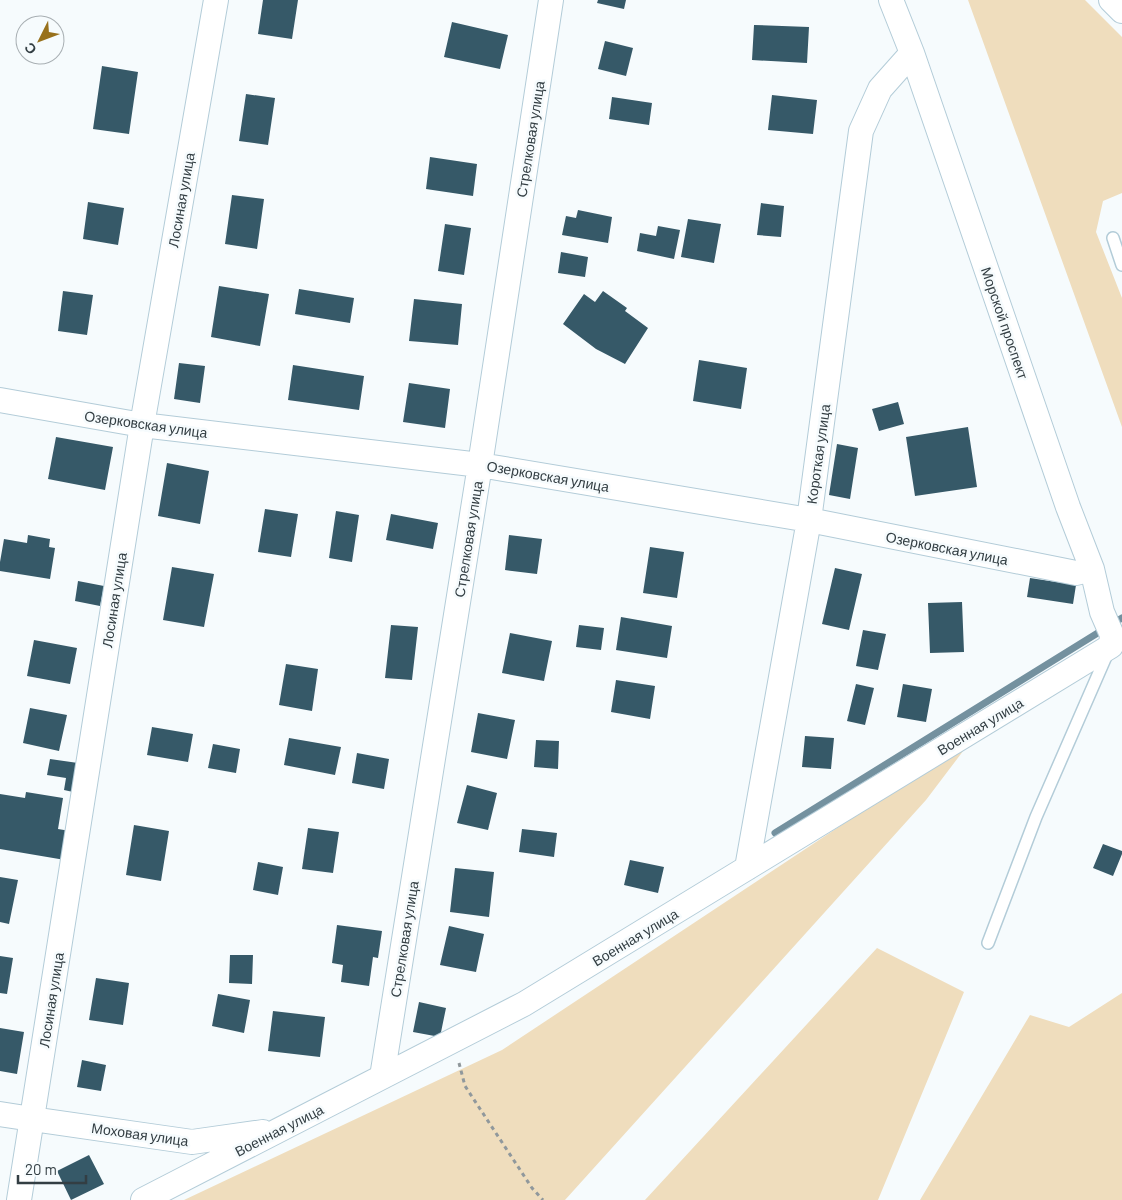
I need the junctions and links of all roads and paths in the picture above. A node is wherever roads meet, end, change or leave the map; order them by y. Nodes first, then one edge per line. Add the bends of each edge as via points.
1 (216, 0) edge
2 (551, 0) edge
3 (891, 0) edge
4 (1111, 0) edge
5 (1122, 11) edge
6 (912, 53) junction
7 (1113, 238) dead end
8 (1122, 264) edge
9 (0, 400) edge
10 (142, 425) junction
11 (480, 464) junction
12 (809, 520) junction
13 (1092, 569) junction
14 (1111, 640) junction
15 (747, 868) junction
16 (988, 943) dead end
17 (452, 1041) junction
18 (382, 1077) junction
19 (0, 1114) edge
20 (32, 1119) junction
21 (280, 1130) junction
22 (19, 1200) edge
23 (143, 1200) edge
24 (543, 1200) edge

1 - 10 street, Лосиная улица
2 - 11 street, Стрелковая улица
3 - 6 street, Морской проспект
4 - 5 street
6 - 12 street, Короткая улица via 880,89 861,131
6 - 13 street, Морской проспект
7 - 8 lane
9 - 10 street, Озерковская улица
10 - 11 street, Озерковская улица
10 - 20 street, Лосиная улица
11 - 12 street, Озерковская улица
11 - 18 street, Стрелковая улица
12 - 13 street, Озерковская улица via 1076,573
12 - 15 street, Короткая улица
13 - 14 street, Морской проспект
14 - 15 street, Военная улица
14 - 16 lane via 1036,817
15 - 17 street, Военная улица via 524,1004
17 - 18 street, Военная улица
17 - 24 path via 465,1086
18 - 21 street, Военная улица
19 - 20 street, Моховая улица
20 - 21 street, Моховая улица via 192,1142
20 - 22 street, Лосиная улица
21 - 23 street, Военная улица

